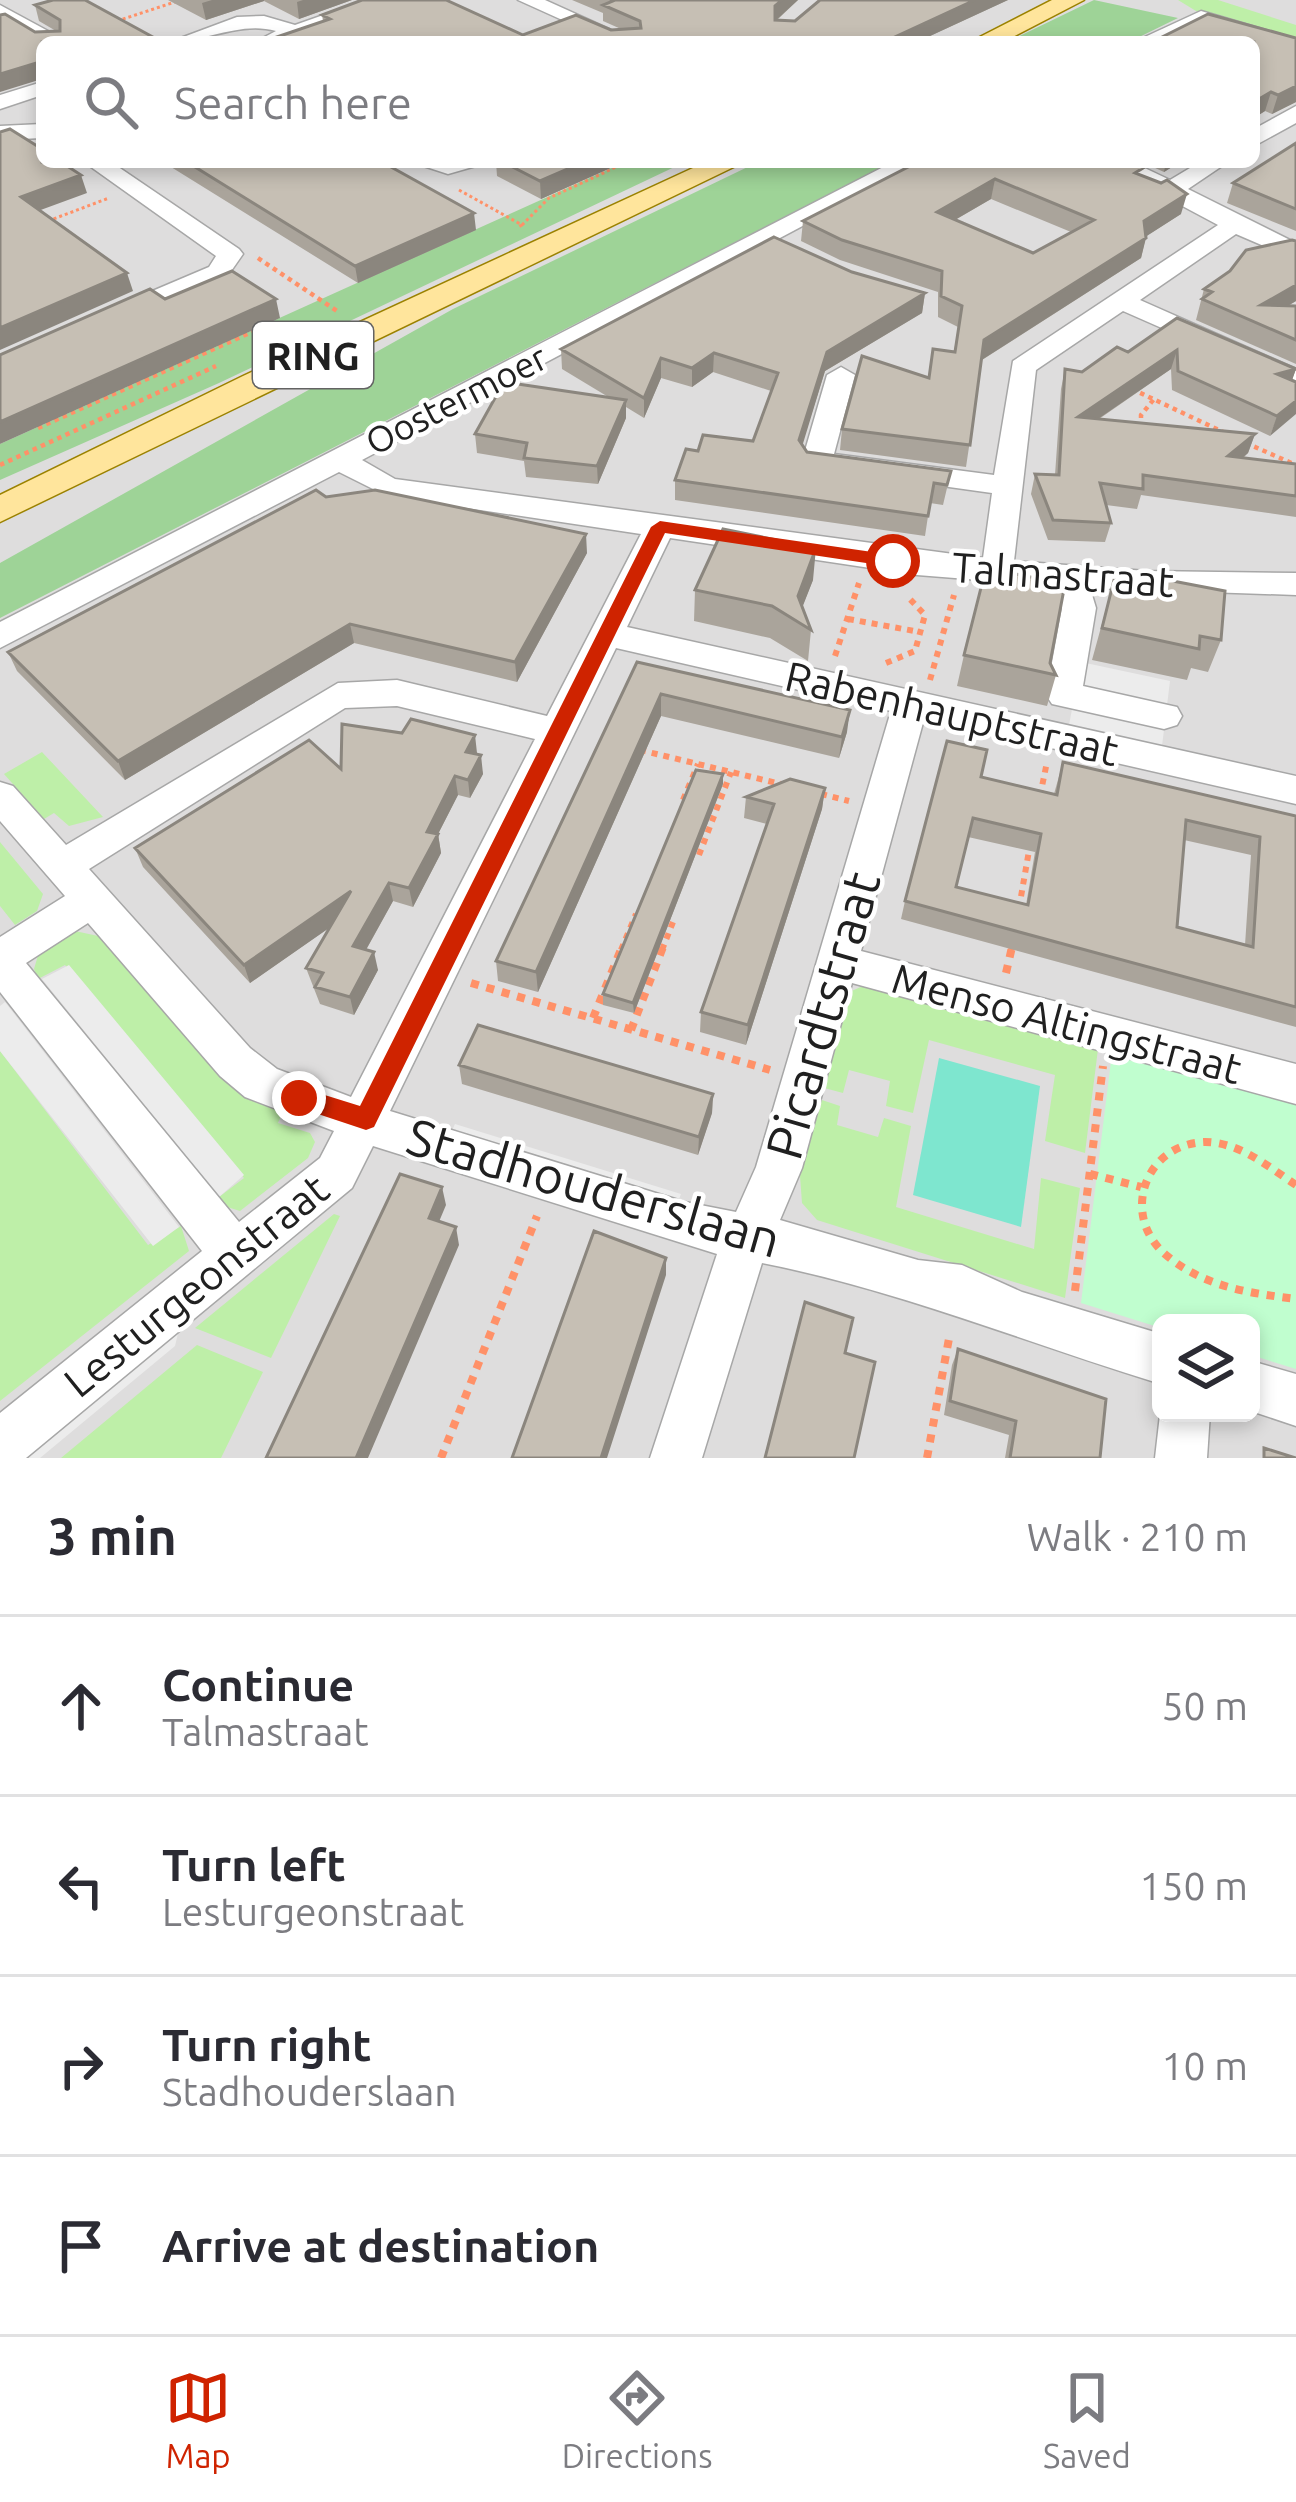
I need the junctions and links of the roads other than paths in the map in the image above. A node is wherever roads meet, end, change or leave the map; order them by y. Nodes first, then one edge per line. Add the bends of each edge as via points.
1 (30, 0) edge
2 (385, 0) edge
3 (528, 0) edge
4 (1072, 0) edge
5 (0, 10) edge
6 (295, 32) junction
7 (44, 36) edge
8 (198, 36) edge
9 (283, 36) edge
10 (614, 36) edge
11 (996, 36) edge
12 (1158, 36) edge
13 (1296, 45) edge
14 (36, 90) edge
15 (0, 102) edge
16 (1296, 113) edge
17 (36, 131) edge
18 (0, 133) edge
19 (1263, 133) edge
20 (1296, 136) edge
21 (717, 168) edge
22 (901, 168) edge
23 (1127, 168) edge
24 (1206, 168) edge
25 (116, 175) edge
26 (1174, 187) junction
27 (1232, 226) junction
28 (1296, 252) edge
29 (488, 277) junction
30 (1119, 300) junction
31 (102, 322) edge
32 (841, 375) dead end
33 (1296, 379) edge
34 (339, 460) junction
35 (1007, 486) junction
36 (0, 510) edge
37 (660, 527) junction
38 (0, 543) edge
39 (917, 564) junction
40 (998, 571) junction
41 (1071, 577) junction
42 (1296, 584) edge
43 (907, 596) road end
44 (609, 635) junction
45 (0, 636) edge
46 (899, 692) junction
47 (1164, 716) dead end
48 (561, 732) junction
49 (1296, 790) edge
50 (0, 796) edge
51 (78, 882) junction
52 (0, 960) edge
53 (838, 962) junction
54 (1296, 1084) edge
55 (366, 1119) junction
56 (752, 1237) junction
57 (234, 1254) junction
58 (1152, 1356) edge
59 (1260, 1389) edge
60 (1296, 1400) edge
61 (1183, 1422) edge
62 (0, 1446) edge
63 (676, 1458) edge
64 (1181, 1458) edge

1 - 5 street
2 - 6 street
3 - 10 street
4 - 11 main road
5 - 7 street
6 - 8 street via 251,18
6 - 9 street
12 - 13 street via 1201,17
14 - 15 street
16 - 19 street
17 - 18 street
19 - 20 street
21 - 29 main road, RING
22 - 34 street, Oostermoer via 776,243
23 - 26 street
24 - 26 street
25 - 31 street via 230,254 218,272
26 - 27 street
27 - 28 street
27 - 30 street
29 - 36 main road, RING
29 - 38 main road, RING
30 - 33 street
30 - 35 street via 1023,367
32 - 35 street via 817,461
34 - 37 street, Talmastraat via 387,487
34 - 45 street, Oostermoer
35 - 40 street
37 - 39 street, Talmastraat
37 - 44 street, Lesturgeonstraat
39 - 40 street, Talmastraat
39 - 43 street
40 - 41 street, Talmastraat
41 - 42 street, Talmastraat
41 - 47 street via 1079,608 1064,695
44 - 46 street, Rabenhauptstraat via 825,685
44 - 48 street, Lesturgeonstraat
46 - 49 street, Rabenhauptstraat
46 - 53 street, Picardtstraat via 880,808
48 - 51 street via 398,693 338,697
48 - 55 street, Lesturgeonstraat
50 - 51 street, Stadhouderslaan
51 - 52 street
51 - 55 street, Stadhouderslaan via 235,1062 261,1083
52 - 57 street
53 - 54 street, Menso Altingstraat
53 - 56 street, Picardtstraat
55 - 56 street, Stadhouderslaan via 549,1185
55 - 57 street, Lesturgeonstraat via 336,1173
56 - 58 street, Stadhouderslaan via 962,1289 1016,1315
56 - 63 street, Picardtstraat via 725,1292
57 - 62 street, Lesturgeonstraat
59 - 60 street
61 - 64 street

